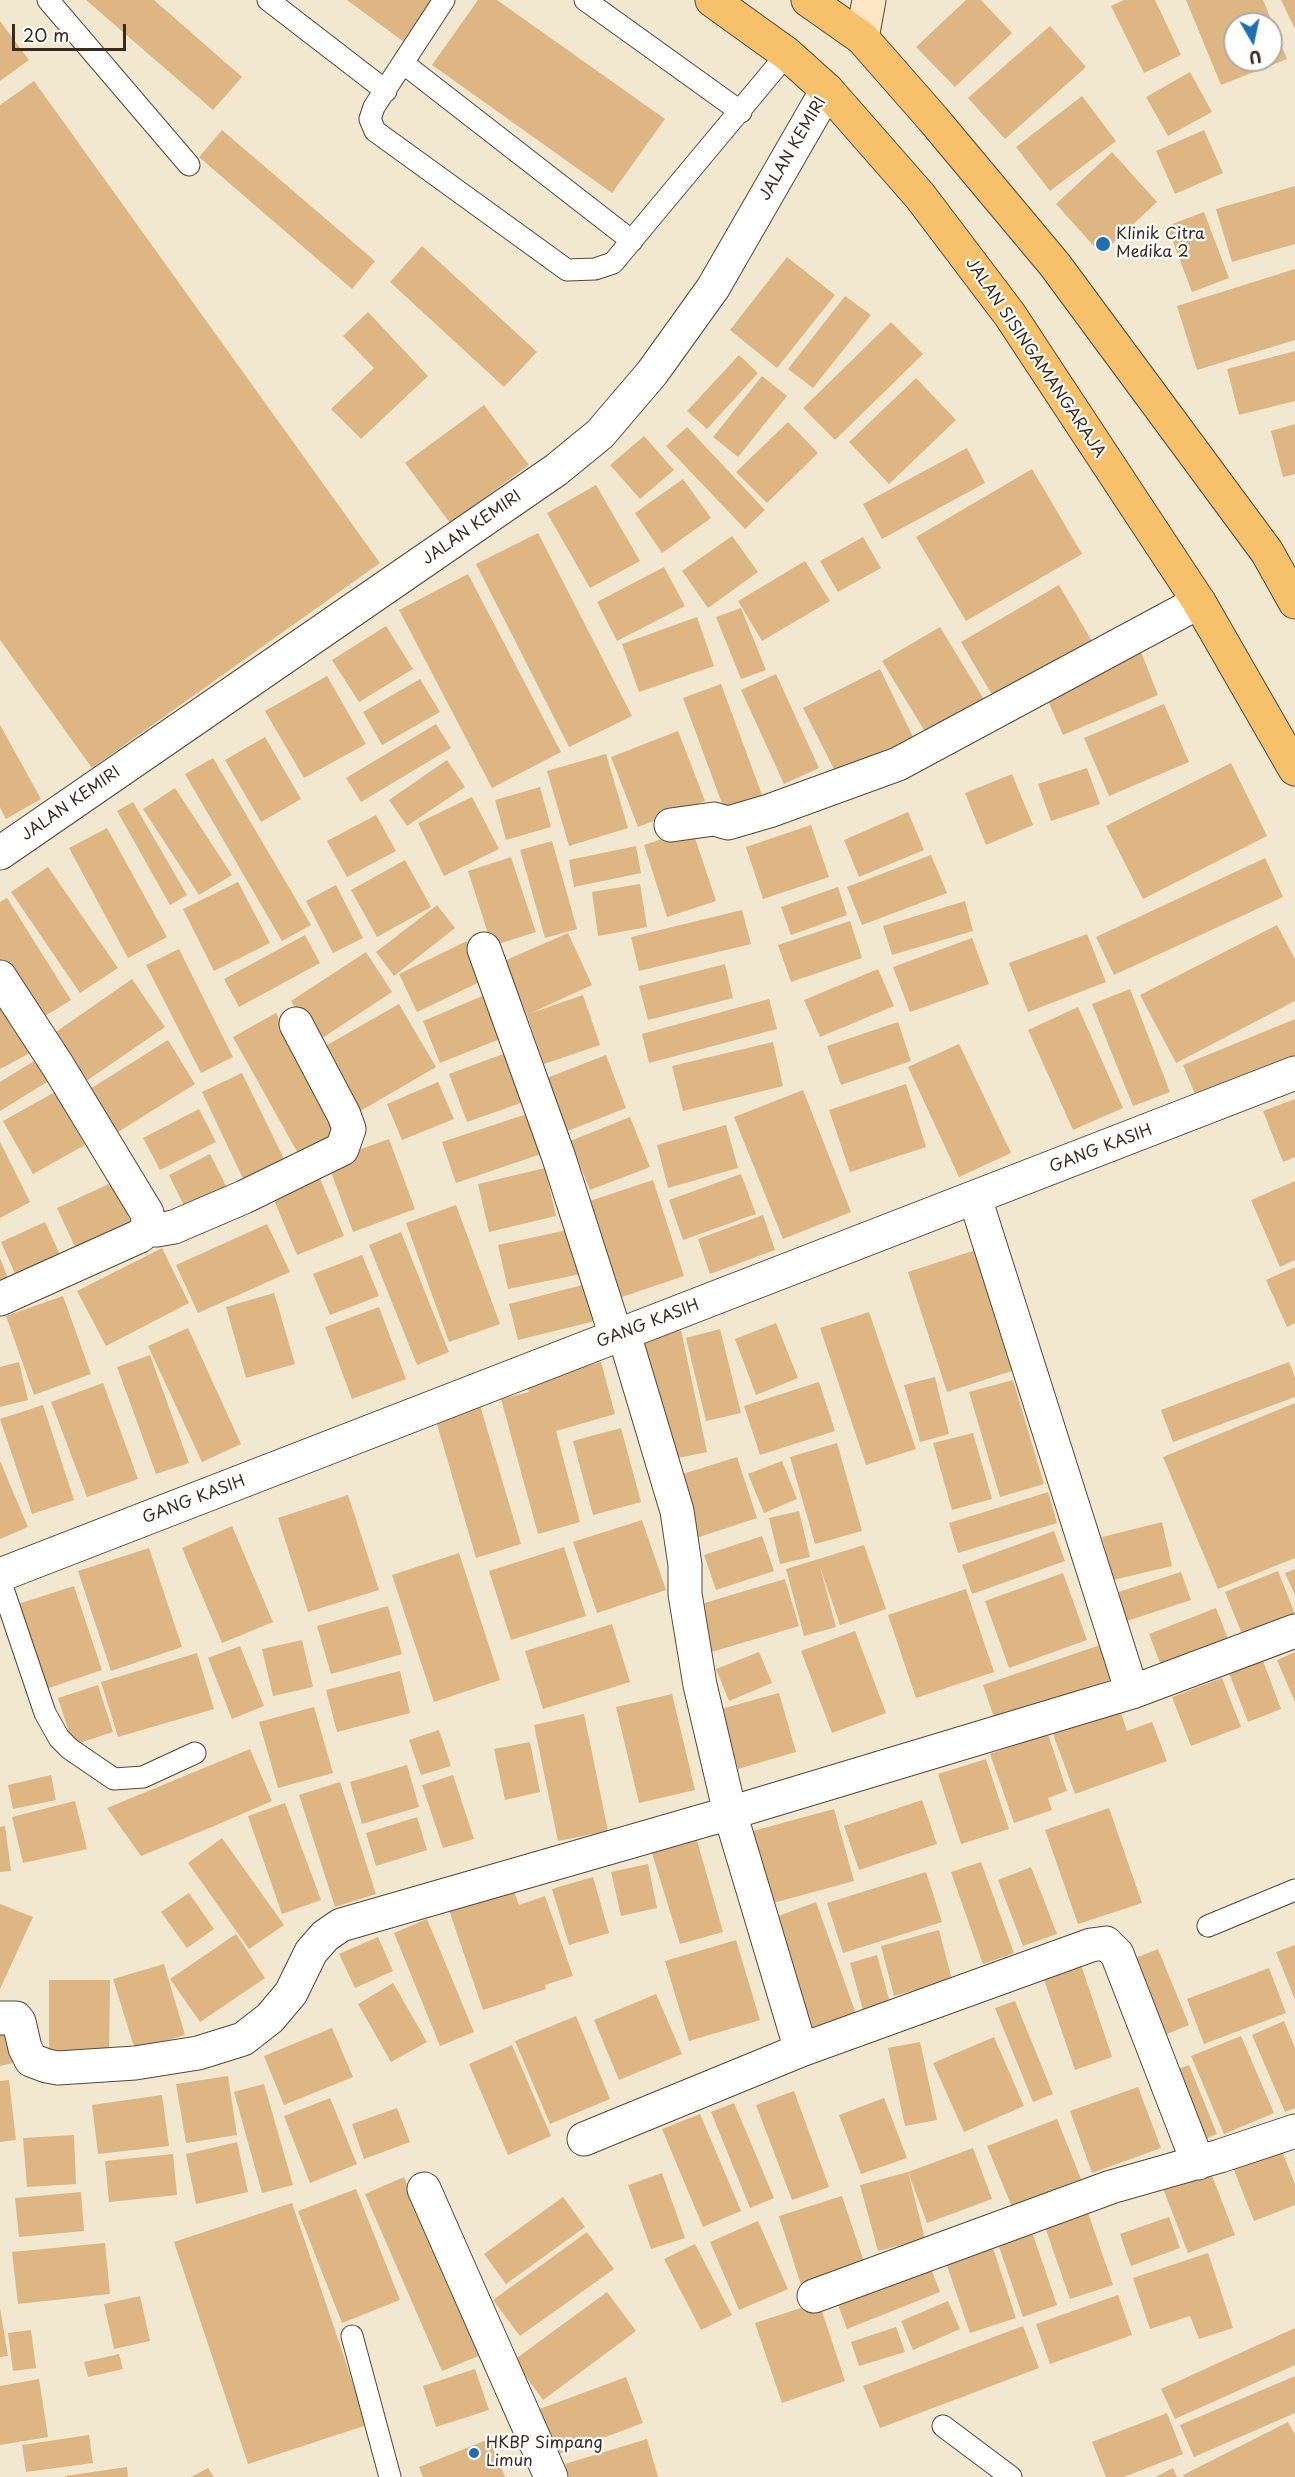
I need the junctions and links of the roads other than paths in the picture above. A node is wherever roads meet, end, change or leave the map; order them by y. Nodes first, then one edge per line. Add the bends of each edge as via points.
1 (48, 0) edge
2 (268, 0) edge
3 (444, 0) edge
4 (585, 0) edge
5 (712, 0) edge
6 (808, 0) edge
7 (869, 0) edge
8 (862, 38) junction
9 (787, 54) junction
10 (403, 63) junction
11 (827, 90) junction
12 (386, 91) junction
13 (741, 112) junction
14 (189, 165) dead end
15 (632, 241) junction
16 (1200, 602) junction
17 (1295, 602) edge
18 (1295, 769) edge
19 (671, 825) dead end
20 (0, 853) edge
21 (484, 949) dead end
22 (0, 976) edge
23 (296, 1024) dead end
24 (1295, 1073) edge
25 (975, 1198) junction
26 (146, 1230) junction
27 (0, 1299) edge
28 (620, 1335) junction
29 (0, 1575) edge
30 (0, 1580) edge
31 (1295, 1631) edge
32 (1132, 1692) junction
33 (195, 1753) dead end
34 (730, 1813) junction
35 (1295, 1890) edge
36 (1208, 1926) dead end
37 (0, 2018) edge
38 (801, 2050) junction
39 (584, 2139) dead end
40 (1291, 2142) edge
41 (1198, 2163) junction
42 (424, 2189) dead end
43 (814, 2296) dead end
44 (352, 2336) dead end
45 (943, 2426) dead end
46 (390, 2477) edge
47 (551, 2477) edge
48 (1011, 2477) edge

1 - 14 lane
2 - 12 lane
3 - 10 lane
4 - 13 lane
5 - 9 main road, JALAN SISINGAMANGARAJA
6 - 8 main road
7 - 8 street
8 - 17 main road via 1055,265 1267,552
9 - 11 main road, JALAN SISINGAMANGARAJA
9 - 13 lane
10 - 12 lane
10 - 15 lane
11 - 16 main road, JALAN SISINGAMANGARAJA via 920,196 1010,315
11 - 20 street, JALAN KEMIRI via 713,288 652,373 600,434 556,470
12 - 15 lane via 370,118 375,131 567,270 595,269 613,263
13 - 15 lane
16 - 18 main road, JALAN SISINGAMANGARAJA
16 - 19 street via 898,764 769,812 728,823 714,819
21 - 28 street
22 - 26 street via 147,1213
23 - 26 street via 344,1115 349,1129 342,1149 174,1227
24 - 25 street, GANG KASIH
25 - 28 street, GANG KASIH
25 - 32 street
26 - 27 street
28 - 29 street, GANG KASIH
28 - 34 street via 677,1511 700,1685
30 - 33 lane via 45,1713 70,1749 114,1779 143,1777
31 - 32 street
32 - 34 street
34 - 37 street via 341,1925 311,1953 291,1993 270,2018 243,2039 198,2053 135,2063 58,2068 32,2060 24,2048 16,2018
34 - 38 street
35 - 36 lane
38 - 39 street
38 - 41 street via 1091,1945 1106,1943 1117,1954
40 - 41 street
41 - 43 street via 1111,2187
42 - 47 street
44 - 46 lane
45 - 48 lane

